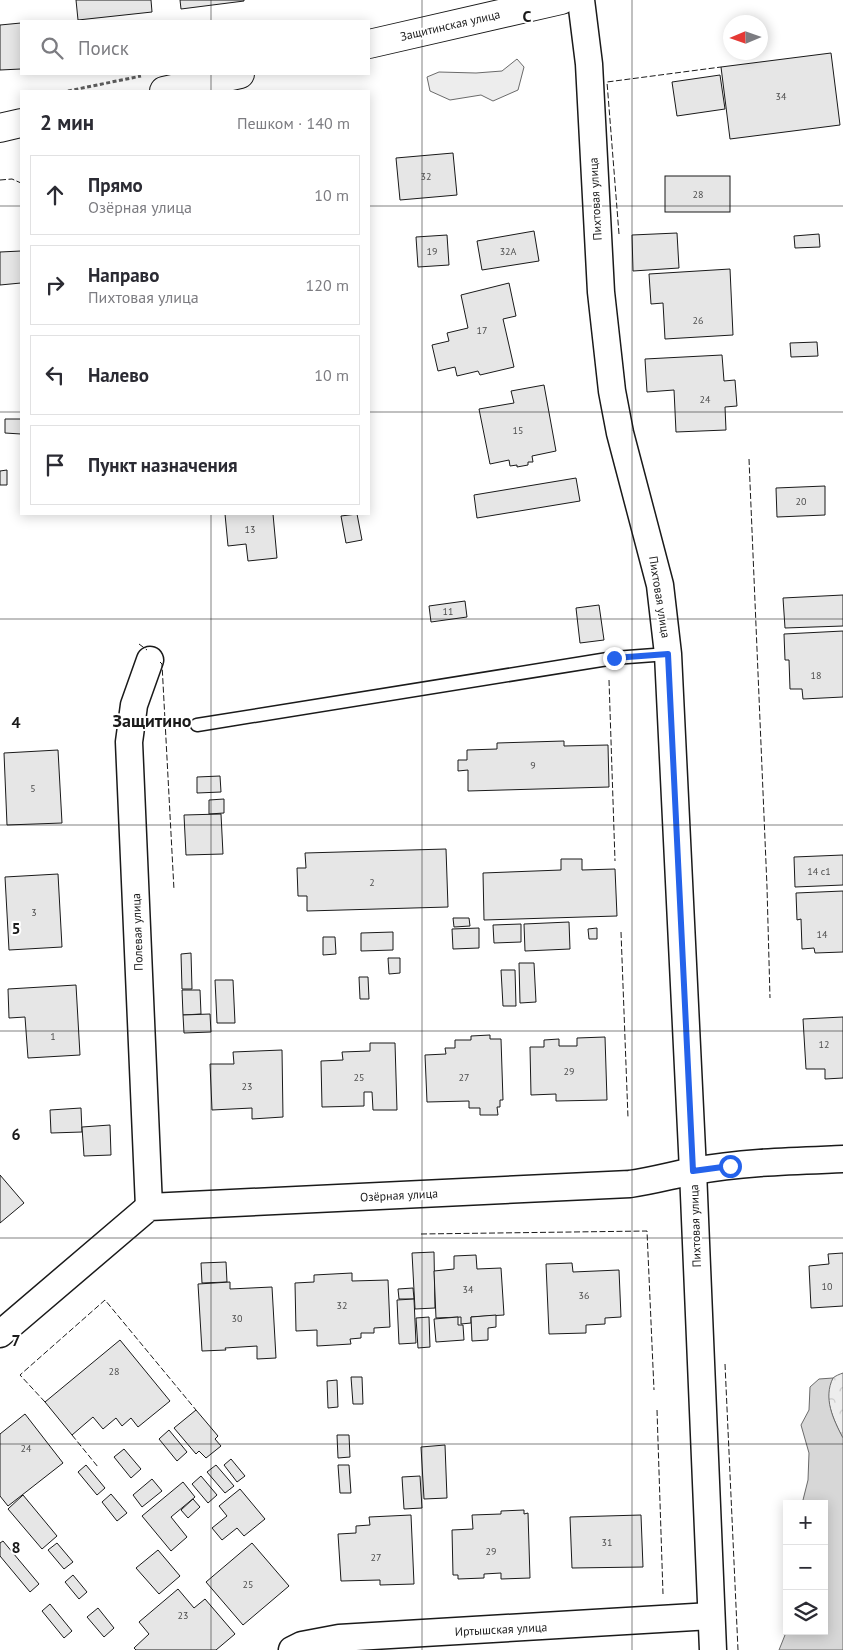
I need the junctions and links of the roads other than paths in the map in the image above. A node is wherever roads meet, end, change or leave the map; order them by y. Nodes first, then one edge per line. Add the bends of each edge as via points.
1 (561, 0) edge
2 (581, 0) edge
3 (370, 44) edge
4 (231, 75) edge
5 (154, 84) edge
6 (20, 123) edge
7 (0, 128) edge
8 (668, 654) junction
9 (150, 660) dead end
10 (197, 725) dead end
11 (843, 1159) edge
12 (693, 1171) junction
13 (149, 1208) junction
14 (0, 1334) edge
15 (712, 1616) junction
16 (292, 1650) edge
17 (713, 1650) edge

1 - 3 main road, Защитинская улица
2 - 8 street, Пихтовая улица via 587,40 607,357 620,433 660,585
4 - 5 main road
6 - 7 main road
8 - 10 lane via 614,658
8 - 12 street, Пихтовая улица
9 - 13 street, Полевая улица via 134,704 130,742
11 - 12 street, Озёрная улица via 759,1163
12 - 13 street, Озёрная улица via 630,1184
12 - 15 street, Пихтовая улица
13 - 14 street
15 - 16 street, Иртышская улица via 339,1638
15 - 17 street, Пихтовая улица

